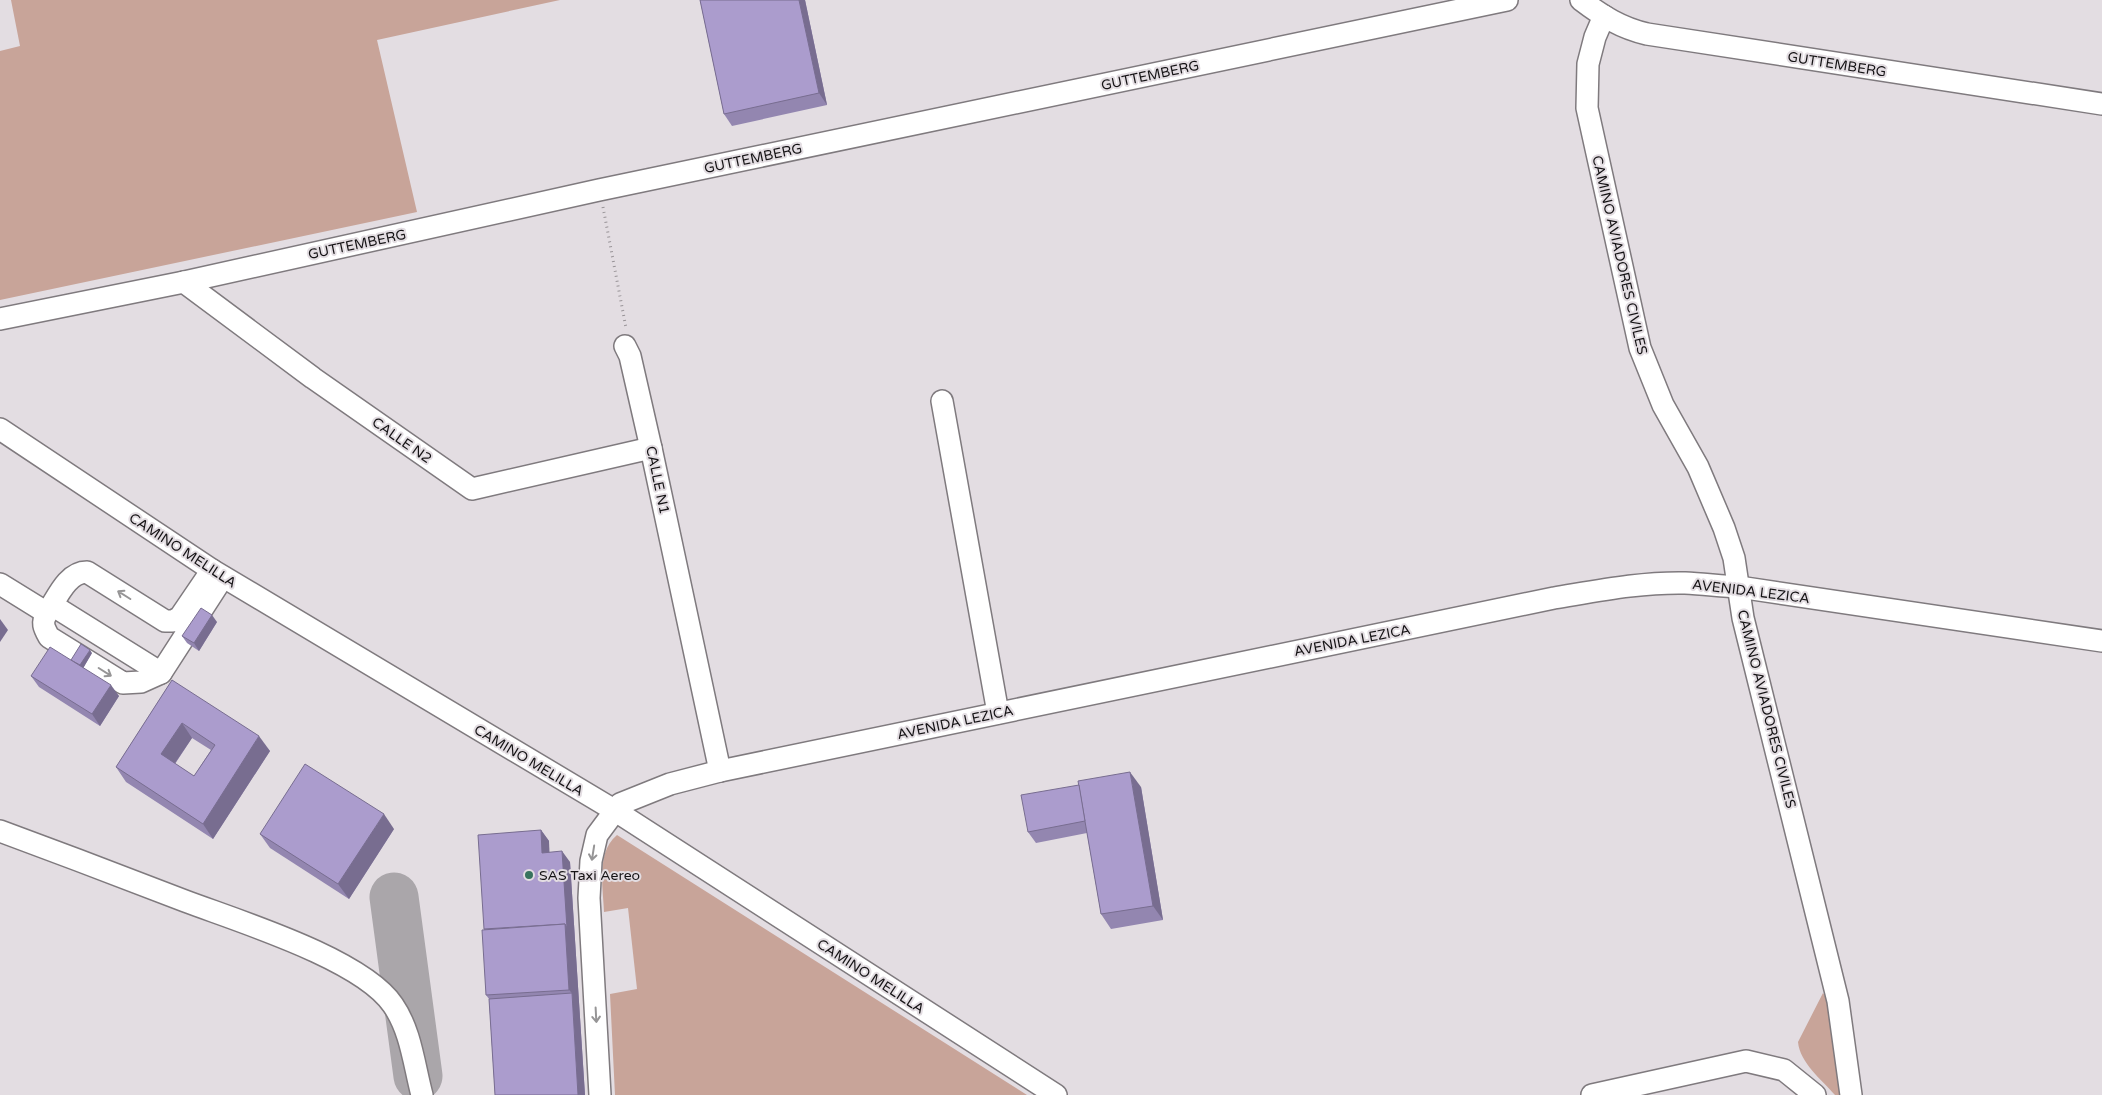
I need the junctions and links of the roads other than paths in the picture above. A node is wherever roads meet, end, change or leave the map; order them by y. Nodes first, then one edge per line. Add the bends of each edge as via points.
1 (1507, 0) edge
2 (1583, 1) edge
3 (1604, 16) junction
4 (2102, 104) edge
5 (184, 282) junction
6 (0, 319) edge
7 (625, 346) road end
8 (942, 401) dead end
9 (0, 429) edge
10 (652, 448) junction
11 (217, 573) junction
12 (0, 584) edge
13 (1739, 587) junction
14 (50, 609) junction
15 (186, 621) junction
16 (2102, 641) edge
17 (161, 673) junction
18 (998, 713) junction
19 (720, 771) junction
20 (614, 810) junction
21 (0, 831) edge
22 (422, 1095) edge
23 (600, 1095) edge
24 (1056, 1095) edge
25 (1592, 1095) edge
26 (1815, 1095) edge
27 (1852, 1095) edge

1 - 5 street, GUTTEMBERG via 599,190
2 - 3 street, GUTTEMBERG
3 - 4 street, GUTTEMBERG via 1627,29 1668,38
3 - 13 street, CAMINO AVIADORES CIVILES via 1594,37 1588,64 1587,108 1640,348 1663,405 1714,504 1734,558
5 - 6 street, GUTTEMBERG
5 - 10 street, CALLE N2 via 313,378 472,489
7 - 10 street, CALLE N1
8 - 18 street
9 - 11 street, CAMINO MELILLA
10 - 19 street, CALLE N1
11 - 15 street
11 - 20 street, CAMINO MELILLA
12 - 14 street
13 - 16 street, AVENIDA LEZICA
13 - 18 street, AVENIDA LEZICA via 1683,583 1606,589
13 - 27 street, CAMINO AVIADORES CIVILES via 1838,1001
15 -> 14 street via 165,621 87,572 78,572 71,577
14 - 17 street
14 -> 17 street via 44,618 43,628 49,637 123,684 141,682
15 - 17 street
18 - 19 street, AVENIDA LEZICA
19 - 20 street, AVENIDA LEZICA via 640,794
20 -> 23 street via 597,835 591,862 589,898
20 - 24 street, CAMINO MELILLA
21 - 22 street via 282,938 358,974 393,1004 406,1030
25 - 26 street via 1746,1061 1784,1070

